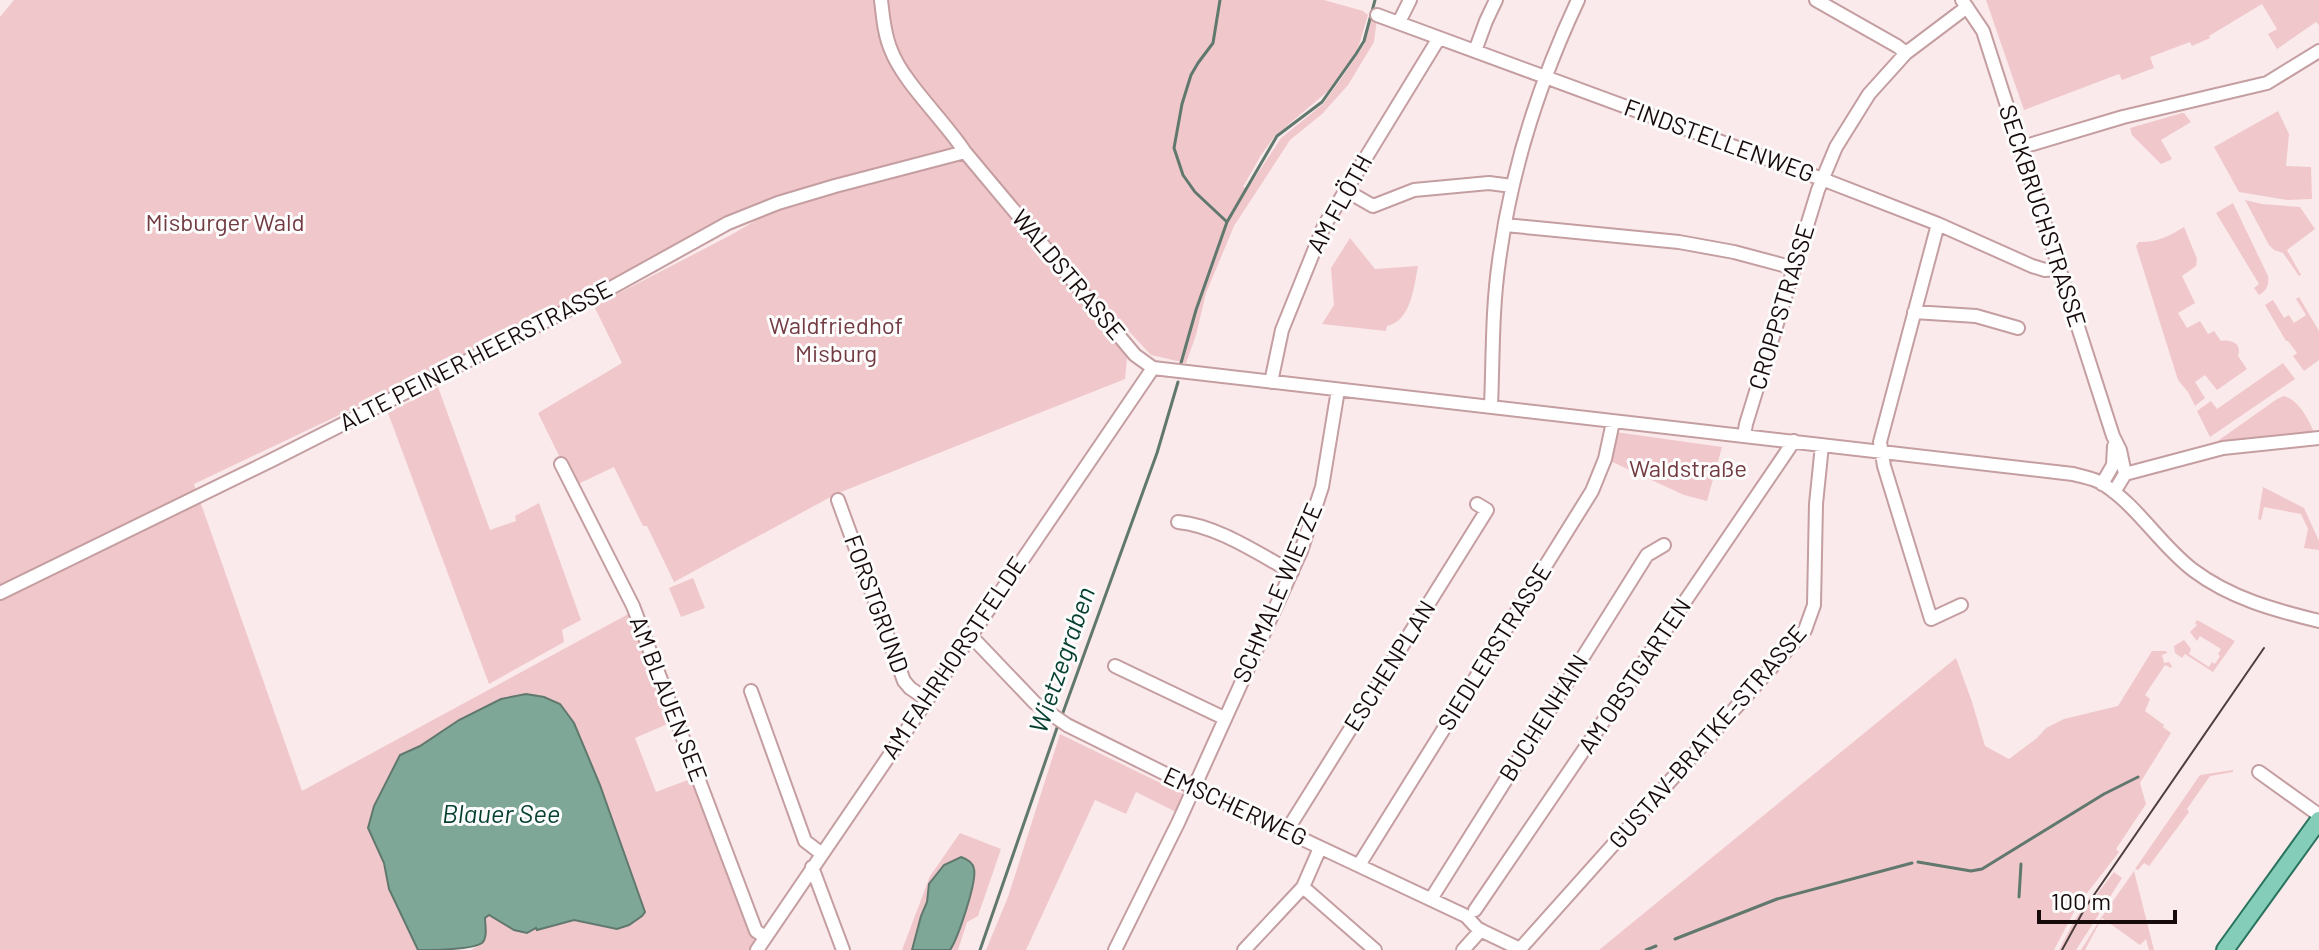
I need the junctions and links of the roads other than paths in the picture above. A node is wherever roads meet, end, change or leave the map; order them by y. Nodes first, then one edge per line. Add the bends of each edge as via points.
1 (881, 0) edge
2 (1410, 0) edge
3 (1496, 0) edge
4 (1578, 0) edge
5 (1816, 0) edge
6 (1964, 4) edge
7 (1377, 15) dead end
8 (1399, 22) junction
9 (1439, 38) junction
10 (1475, 51) junction
11 (2319, 51) edge
12 (1906, 53) junction
13 (1545, 76) junction
14 (2019, 148) junction
15 (965, 152) junction
16 (1822, 179) junction
17 (1512, 186) junction
18 (1345, 190) junction
19 (1938, 224) junction
20 (1505, 225) junction
21 (1794, 268) junction
22 (2058, 269) junction
23 (1914, 312) junction
24 (2018, 328) dead end
25 (1153, 368) junction
26 (1271, 382) junction
27 (1338, 390) junction
28 (1491, 407) junction
29 (1613, 422) junction
30 (1744, 436) junction
31 (2113, 436) junction
32 (2319, 438) edge
33 (1794, 441) junction
34 (1822, 445) junction
35 (1882, 451) junction
36 (561, 464) dead end
37 (2125, 474) junction
38 (2102, 484) junction
39 (2114, 492) junction
40 (838, 500) dead end
41 (1477, 504) dead end
42 (1178, 522) dead end
43 (1664, 545) dead end
44 (1292, 572) junction
45 (0, 593) edge
46 (1961, 605) dead end
47 (2319, 621) edge
48 (970, 635) junction
49 (1115, 666) dead end
50 (751, 691) dead end
51 (926, 699) junction
52 (1224, 718) junction
53 (2259, 772) dead end
54 (1194, 788) junction
55 (2319, 817) edge
56 (1286, 832) junction
57 (1320, 848) junction
58 (822, 854) junction
59 (1359, 865) junction
60 (812, 867) junction
61 (1303, 887) junction
62 (1431, 899) junction
63 (1475, 910) dead end
64 (1481, 930) junction
65 (765, 937) junction
66 (757, 950) edge
67 (843, 950) edge
68 (1115, 950) edge
69 (1244, 950) edge
70 (1375, 950) edge
71 (1463, 950) edge
72 (1521, 950) edge
73 (2225, 950) edge

1 - 15 street, WALDSTRASSE via 890,49 900,69
2 - 8 street
3 - 10 street
4 - 13 street
5 - 12 street
6 - 12 street, CROPPSTRASSE
6 - 14 street, SECKBRUCHSTRASSE via 1983,31
7 - 8 street, FINDSTELLENWEG
8 - 9 street, FINDSTELLENWEG
9 - 10 street, FINDSTELLENWEG
9 - 18 street, AM FLÖTH
10 - 13 street, FINDSTELLENWEG
11 - 14 street via 2267,83
12 - 16 street, CROPPSTRASSE via 1857,111
13 - 16 street, FINDSTELLENWEG
13 - 17 street
14 - 22 street, SECKBRUCHSTRASSE
15 - 25 street, WALDSTRASSE via 1135,355
15 - 45 street, ALTE PEINER HEERSTRASSE via 778,203 728,223 609,289
16 - 19 street, FINDSTELLENWEG
16 - 21 street, CROPPSTRASSE
17 - 18 street via 1414,190 1373,206
17 - 20 street
18 - 26 street, AM FLÖTH via 1298,288
19 - 22 street, FINDSTELLENWEG via 2032,266
19 - 23 street
20 - 21 street via 1679,242
20 - 28 street via 1494,308
21 - 30 street, CROPPSTRASSE
22 - 31 street, SECKBRUCHSTRASSE
23 - 24 street via 1976,316
23 - 35 street
25 - 26 street
25 - 48 street, AM FAHRHORSTFELDE
26 - 27 street
27 - 28 street
27 - 44 street, SCHMALE WIETZE via 1322,487
28 - 29 street
29 - 30 street
29 - 59 street, SIEDLERSTRASSE via 1592,491
30 - 33 street
31 - 37 street, SECKBRUCHSTRASSE
31 - 38 street, SECKBRUCHSTRASSE via 2113,465
32 - 37 street via 2223,448
33 - 34 street
33 - 63 street, AM OBSTGARTEN
34 - 35 street
34 - 72 street, GUSTAV-BRATKE-STRASSE via 1814,605 1805,630
35 - 38 street via 2073,474
35 - 46 street via 1931,619
36 - 65 street, AM BLAUEN SEE via 633,606 756,931
37 - 39 street
38 - 39 street
39 - 47 street via 2168,549 2203,576 2257,604
40 - 51 street, FORSTGRUND via 904,681
41 - 56 street, ESCHENPLAN via 1487,510
42 - 44 street via 1215,533
43 - 62 street, BUCHENHAIN via 1647,555
44 - 52 street, SCHMALE WIETZE
48 - 51 street, AM FAHRHORSTFELDE
48 - 54 street, EMSCHERWEG via 1013,682 1059,720
49 - 52 street
50 - 58 street via 805,841
51 - 58 street, AM FAHRHORSTFELDE
52 - 54 street, SCHMALE WIETZE
53 - 55 street
54 - 56 street, EMSCHERWEG
54 - 68 street, SCHMALE WIETZE
55 - 73 main road
56 - 57 street, EMSCHERWEG
57 - 59 street, EMSCHERWEG
57 - 61 street
58 - 60 street, AM FAHRHORSTFELDE
59 - 62 street, EMSCHERWEG
60 - 65 street, AM FAHRHORSTFELDE
60 - 67 street
61 - 69 street
61 - 70 street
62 - 64 street, EMSCHERWEG
64 - 71 street
64 - 72 street, EMSCHERWEG
65 - 66 street, AM FAHRHORSTFELDE

